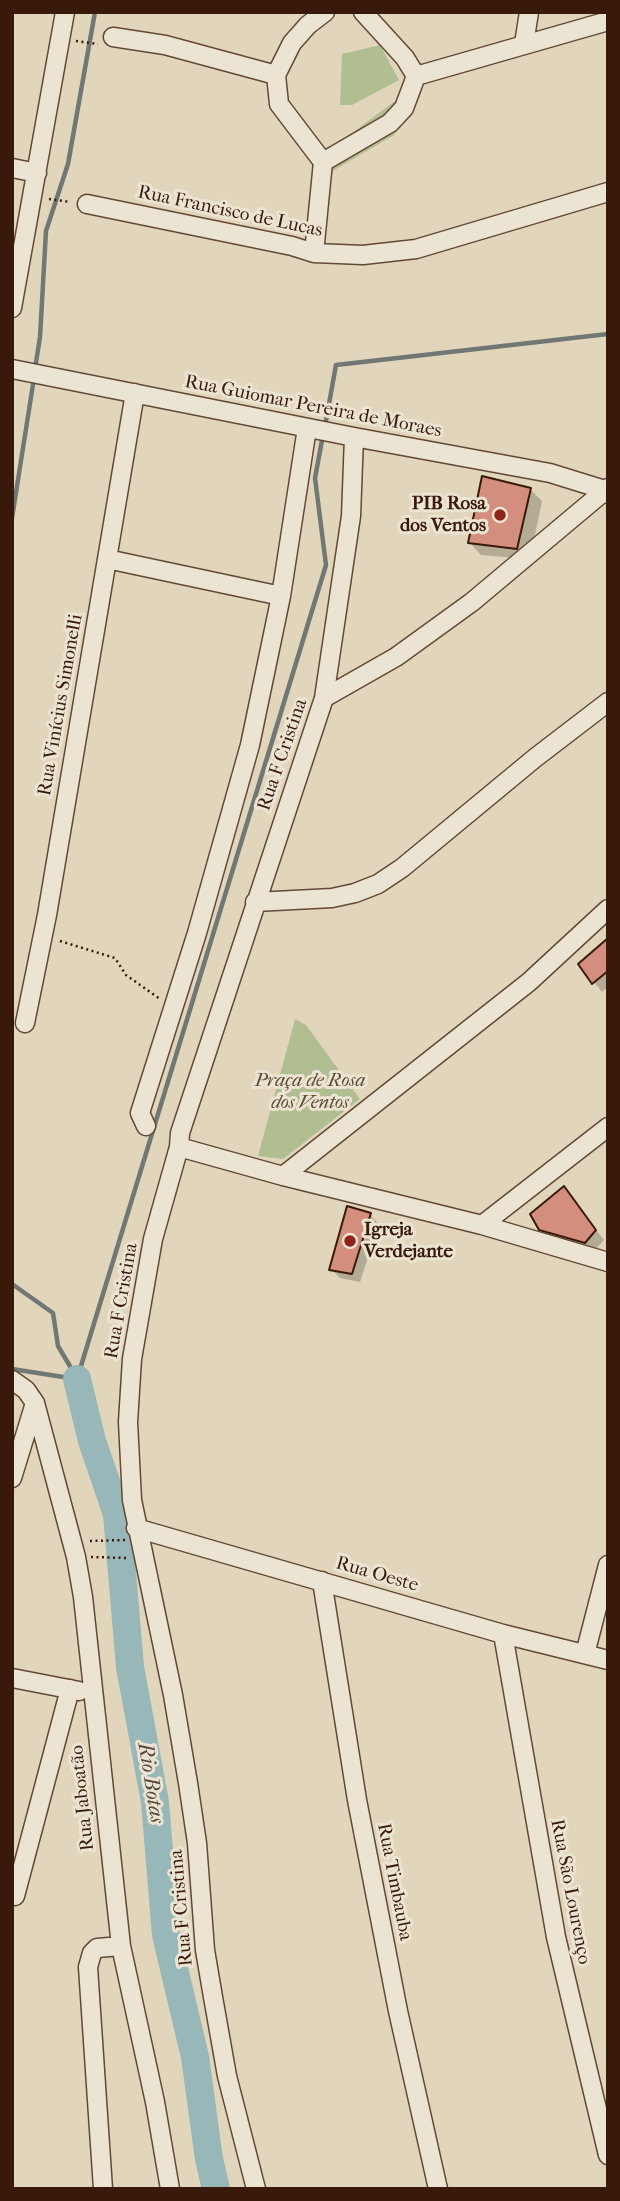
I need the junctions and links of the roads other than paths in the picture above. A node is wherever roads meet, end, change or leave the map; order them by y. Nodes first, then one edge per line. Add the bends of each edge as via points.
1 (65, 12) edge
2 (325, 12) edge
3 (363, 12) edge
4 (529, 12) edge
5 (608, 21) edge
6 (105, 41) road end
7 (524, 44) junction
8 (276, 75) junction
9 (416, 76) junction
10 (329, 159) junction
11 (12, 168) edge
12 (37, 173) junction
13 (608, 192) edge
14 (88, 204) road end
15 (314, 253) junction
16 (12, 308) edge
17 (16, 370) edge
18 (135, 393) junction
19 (311, 429) junction
20 (349, 436) junction
21 (607, 491) edge
22 (107, 559) junction
23 (281, 596) junction
24 (324, 698) junction
25 (608, 702) edge
26 (255, 902) junction
27 (608, 909) edge
28 (25, 1023) dead end
29 (146, 1126) dead end
30 (608, 1127) edge
31 (179, 1147) junction
32 (283, 1176) junction
33 (482, 1225) junction
34 (608, 1262) edge
35 (12, 1380) edge
36 (35, 1403) junction
37 (12, 1478) edge
38 (134, 1534) junction
39 (608, 1565) edge
40 (322, 1581) junction
41 (503, 1634) junction
42 (585, 1654) junction
43 (608, 1660) edge
44 (12, 1678) edge
45 (70, 1689) junction
46 (93, 1694) junction
47 (15, 1896) dead end
48 (121, 1946) junction
49 (605, 2132) edge
50 (608, 2155) edge
51 (103, 2189) edge
52 (170, 2189) edge
53 (256, 2189) edge
54 (438, 2189) edge

1 - 12 street
2 - 8 street via 292,43
3 - 9 street
4 - 7 street
5 - 7 street
6 - 8 street via 165,45
7 - 9 street
8 - 10 street via 279,104
9 - 10 street via 404,108 390,123
10 - 15 street
11 - 12 street
12 - 16 street
13 - 15 street, Rua Francisco de Lucas via 416,249 363,255
14 - 15 street, Rua Francisco de Lucas
17 - 18 street, Rua Guiomar Pereira de Moraes
18 - 19 street, Rua Guiomar Pereira de Moraes
18 - 22 street, Rua Vinícius Simonelli
19 - 20 street, Rua Guiomar Pereira de Moraes
19 - 23 street, Rua F Cristina
20 - 21 street, Rua Guiomar Pereira de Moraes via 550,473
20 - 24 street, Rua F Cristina via 351,516
21 - 24 street via 472,603 396,657
22 - 23 street
22 - 28 street, Rua Vinícius Simonelli
23 - 29 street, Rua F Cristina via 250,745 140,1113
24 - 26 street, Rua F Cristina
25 - 26 street via 378,884 332,898
26 - 31 street, Rua F Cristina
27 - 32 street via 528,982
30 - 33 street
31 - 32 street
31 - 38 street, Rua F Cristina via 153,1239 132,1359 128,1457
32 - 33 street
33 - 34 street
35 - 36 street
36 - 37 street
36 - 46 street, Rua Jaboatão via 76,1556
38 - 40 street, Rua Oeste
38 - 53 street, Rua F Cristina via 144,1558 173,1695 197,1843 205,1950 227,2077
39 - 42 street
40 - 41 street, Rua Oeste
40 - 54 street, Rua Timbauba via 359,1813
41 - 42 street, Rua Oeste
41 - 49 street, Rua São Lourenço via 556,1937
42 - 43 street, Rua Oeste
44 - 45 street
45 - 46 street
45 - 47 street
46 - 48 street, Rua Jaboatão
48 - 51 street via 97,1948 88,1967
48 - 52 street, Rua Jaboatão
49 - 50 street, Rua São Lourenço

